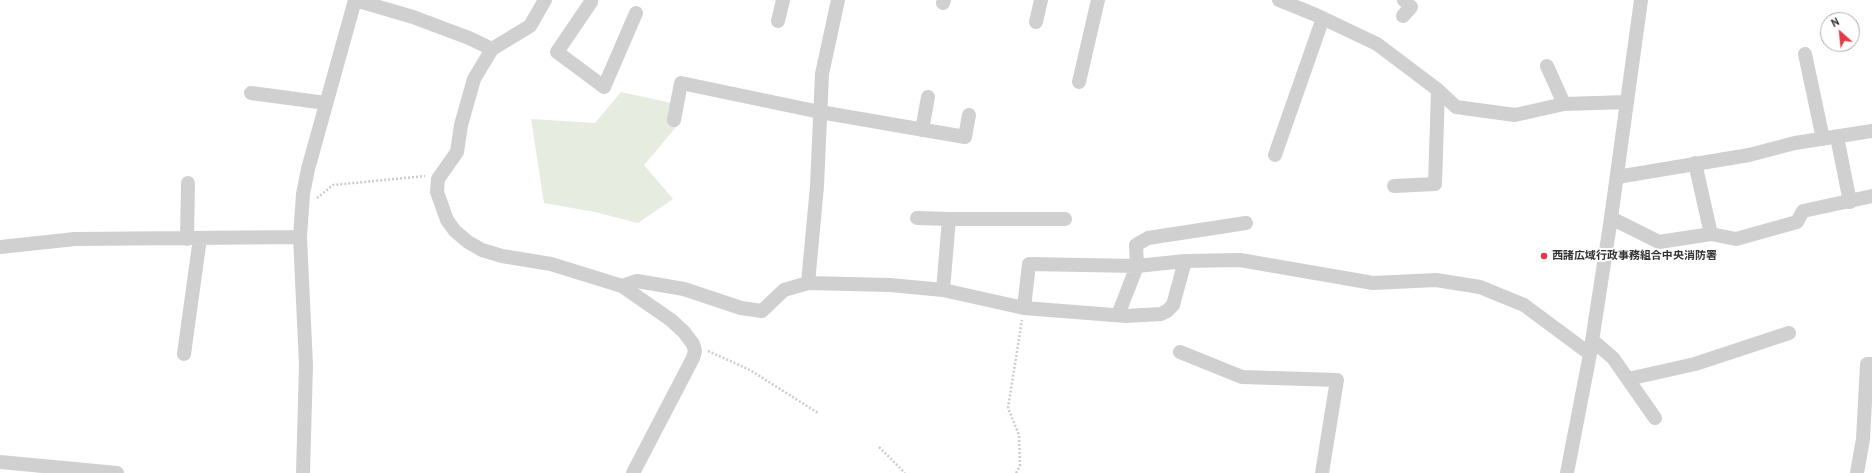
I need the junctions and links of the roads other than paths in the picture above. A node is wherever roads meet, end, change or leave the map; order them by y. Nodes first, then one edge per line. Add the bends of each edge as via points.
1 (355, 0) edge
2 (545, 0) edge
3 (591, 0) edge
4 (783, 0) edge
5 (838, 0) edge
6 (1041, 0) edge
7 (1098, 0) edge
8 (1279, 0) edge
9 (1404, 0) edge
10 (1641, 0) edge
11 (636, 13) dead end
12 (1403, 16) dead end
13 (1323, 18) junction
14 (778, 21) dead end
15 (1036, 22) dead end
16 (492, 49) junction
17 (1805, 54) dead end
18 (1547, 66) dead end
19 (1079, 82) dead end
20 (1438, 90) junction
21 (251, 93) dead end
22 (928, 97) dead end
23 (1627, 102) junction
24 (326, 103) junction
25 (1564, 104) junction
26 (820, 112) junction
27 (969, 115) dead end
28 (674, 120) dead end
29 (922, 130) junction
30 (1872, 131) edge
31 (1837, 137) junction
32 (1823, 139) junction
33 (1275, 155) dead end
34 (1696, 163) junction
35 (1617, 176) junction
36 (188, 183) dead end
37 (1394, 186) dead end
38 (1872, 196) edge
39 (1850, 202) junction
40 (917, 218) dead end
41 (1611, 218) junction
42 (949, 219) junction
43 (1064, 219) dead end
44 (1246, 223) dead end
45 (1711, 234) junction
46 (300, 236) junction
47 (193, 238) junction
48 (0, 247) edge
49 (1185, 261) junction
50 (1137, 266) junction
51 (808, 283) junction
52 (622, 286) junction
53 (943, 290) junction
54 (1024, 308) junction
55 (1118, 315) junction
56 (1789, 333) dead end
57 (1592, 340) junction
58 (1180, 352) dead end
59 (184, 354) dead end
60 (1590, 354) junction
61 (1872, 364) edge
62 (1628, 378) junction
63 (1655, 418) dead end
64 (0, 462) edge
65 (117, 473) edge
66 (303, 473) edge
67 (634, 473) edge
68 (1322, 473) edge
69 (1567, 473) edge
70 (1857, 473) edge

1 - 16 street via 413,17
1 - 24 street
2 - 16 street via 530,26
3 - 11 street via 557,52 604,87
4 - 14 street
5 - 26 street via 822,74
6 - 15 street
7 - 19 street
8 - 13 street
9 - 12 street via 1411,7
10 - 23 street
13 - 20 street via 1376,44
13 - 33 street
16 - 52 street via 474,79 461,125 457,152 438,179 437,192 447,220 456,232 482,250 551,264
17 - 32 street
18 - 25 street
20 - 25 street via 1456,107 1515,115
20 - 37 street via 1435,184
21 - 24 street
22 - 29 street
23 - 25 street
23 - 35 street
24 - 46 street via 308,169
26 - 28 street via 681,83
26 - 29 street
26 - 51 street via 817,186
27 - 29 street via 965,136
30 - 31 street
31 - 32 street
31 - 39 street
32 - 34 street
34 - 35 street
34 - 45 street
35 - 41 street
36 - 47 street
38 - 39 street
39 - 45 street via 1803,212 1797,222 1736,239
40 - 42 street
41 - 45 street via 1659,242
41 - 57 street
42 - 43 street
42 - 53 street
44 - 50 street via 1148,238 1136,245
46 - 47 street
46 - 66 street via 306,365
47 - 48 street via 75,239
47 - 59 street
49 - 50 street
49 - 55 street via 1173,305 1167,311 1161,314
49 - 60 street via 1240,260 1373,283 1436,280 1480,287 1524,305
50 - 54 street via 1029,264
50 - 55 street
51 - 52 street via 784,290 762,311 741,308 684,289 637,281
51 - 53 street via 890,285
52 - 67 street via 671,320 684,332 695,351
53 - 54 street
54 - 55 street
56 - 62 street via 1695,364
57 - 60 street
57 - 62 street via 1613,358
58 - 68 street via 1242,377 1337,380
60 - 69 street
61 - 70 street via 1867,364 1863,439
62 - 63 street
64 - 65 street

